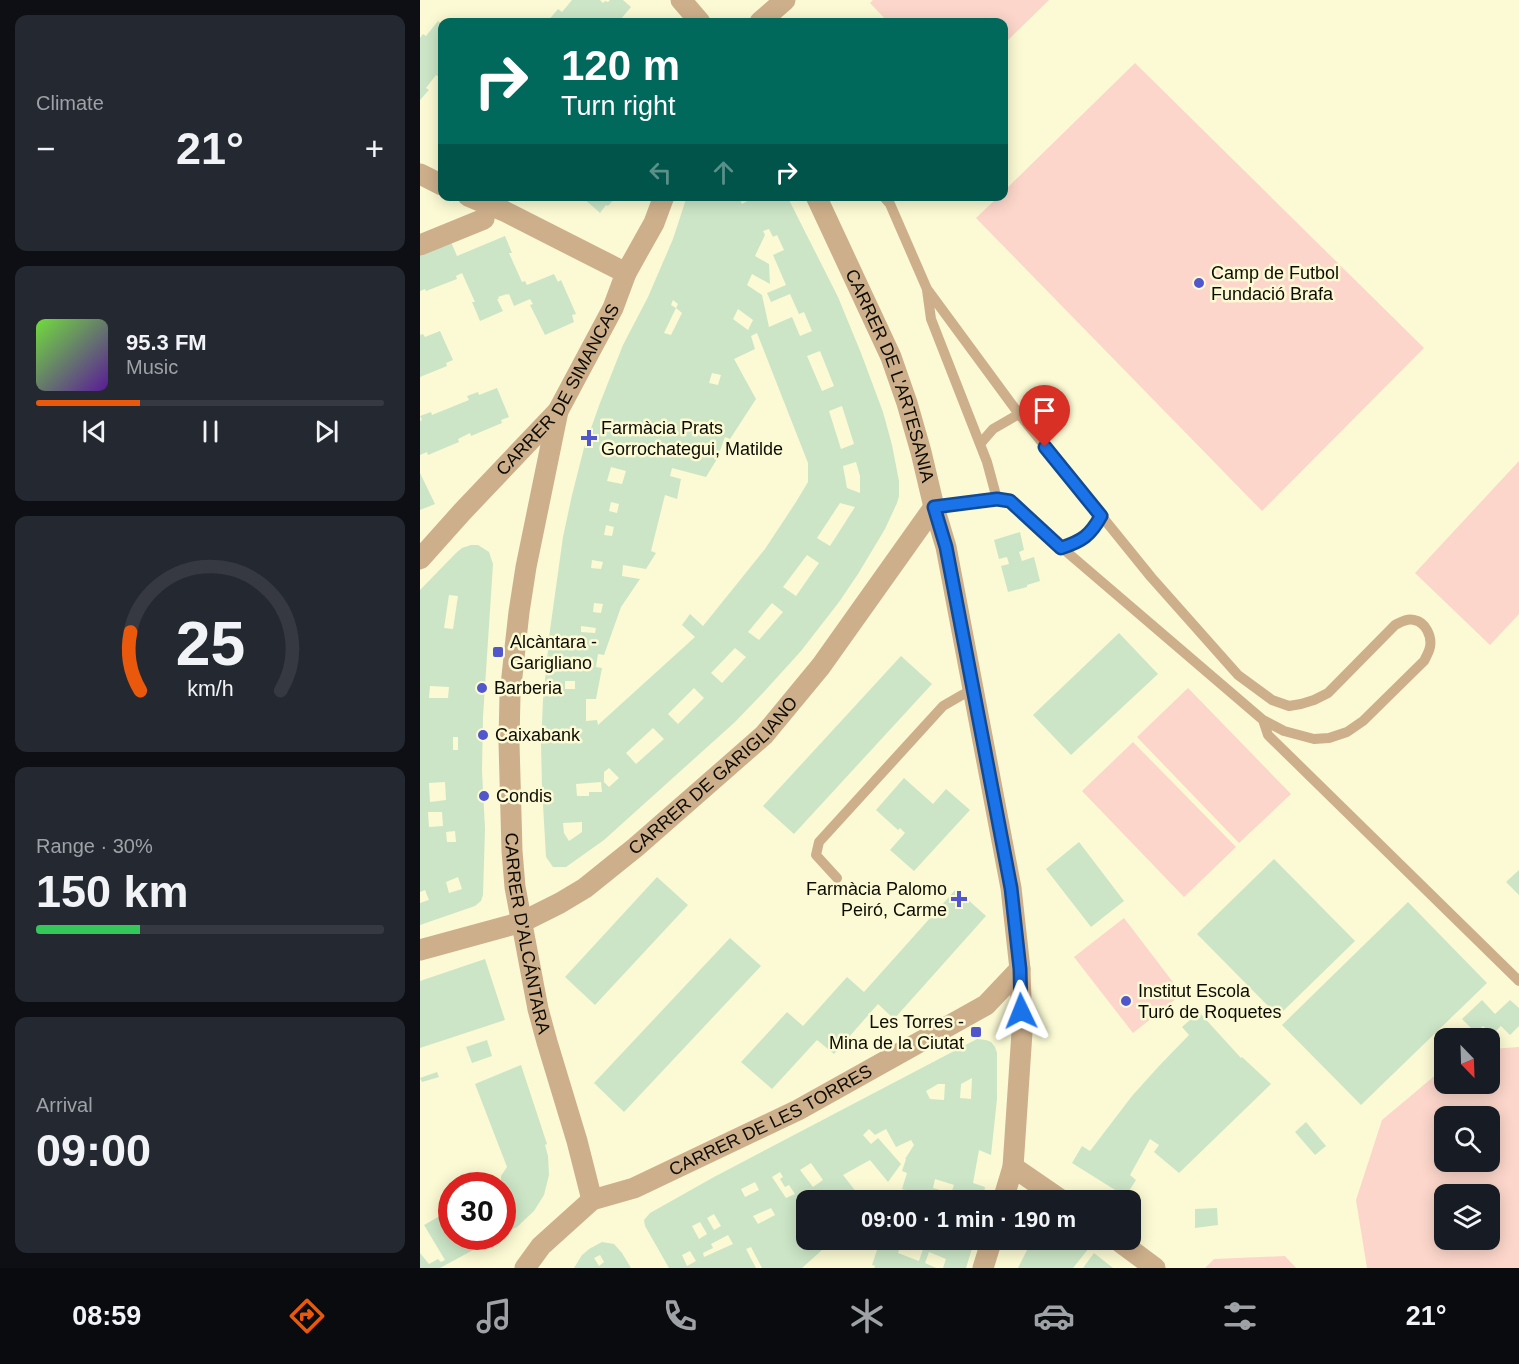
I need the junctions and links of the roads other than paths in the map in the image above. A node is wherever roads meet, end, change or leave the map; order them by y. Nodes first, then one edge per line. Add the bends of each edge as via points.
1 (681, 0) edge
2 (785, 0) edge
3 (697, 18) edge
4 (765, 18) edge
5 (420, 174) edge
6 (438, 183) edge
7 (480, 201) edge
8 (662, 201) edge
9 (818, 201) edge
10 (888, 201) edge
11 (484, 219) dead end
12 (420, 245) edge
13 (626, 273) junction
14 (927, 289) junction
15 (558, 411) junction
16 (1018, 414) junction
17 (980, 444) junction
18 (997, 499) junction
19 (934, 507) junction
20 (1101, 516) junction
21 (1061, 548) junction
22 (420, 559) edge
23 (973, 690) junction
24 (1263, 720) junction
25 (837, 878) dead end
26 (522, 922) junction
27 (420, 950) edge
28 (1020, 969) junction
29 (1519, 981) edge
30 (1013, 1167) junction
31 (1006, 1190) edge
32 (1046, 1190) edge
33 (592, 1200) junction
34 (989, 1250) edge
35 (1131, 1250) edge
36 (525, 1268) edge
37 (983, 1268) edge
38 (1155, 1268) edge

1 - 3 street
2 - 4 street
5 - 6 street
7 - 13 street
8 - 13 street, CARRER DE SIMANCAS
9 - 19 street, CARRER DE L'ARTESANIA via 891,357
10 - 14 lane
11 - 12 street
13 - 15 street, CARRER DE SIMANCAS via 613,309
14 - 16 lane
14 - 17 lane via 931,319
15 - 22 street, CARRER DE SIMANCAS
15 - 26 street, CARRER D'ALCÁNTARA via 526,567 510,695 512,851
16 - 17 lane via 993,429
16 - 20 lane
17 - 18 lane
18 - 19 lane
18 - 21 lane via 1010,501
19 - 23 street, CARRER DE L'ARTESANIA via 946,547
19 - 26 street, CARRER DE GARIGLIANO via 821,666 764,735 585,888
20 - 21 lane via 1089,535
20 - 24 lane via 1238,675 1272,700 1289,706 1328,693 1395,625 1405,620 1416,620 1431,637 1424,661 1347,732 1314,739
21 - 24 lane
23 - 25 lane via 943,706 819,842 816,855
23 - 28 street, CARRER DE L'ARTESANIA via 1011,888
24 - 29 lane via 1268,735
26 - 27 street, CARRER DE GARIGLIANO
26 - 33 street, CARRER D'ALCÁNTARA via 546,1042
28 - 30 street, CARRER DE L'ARTESANIA via 1022,1032
28 - 33 street, CARRER DE LES TORRES via 986,1005 798,1110 634,1188
30 - 31 street, CARRER DE L'ARTESANIA
30 - 32 street
33 - 36 street, CARRER DE LES TORRES via 541,1246
34 - 37 street
35 - 38 street

